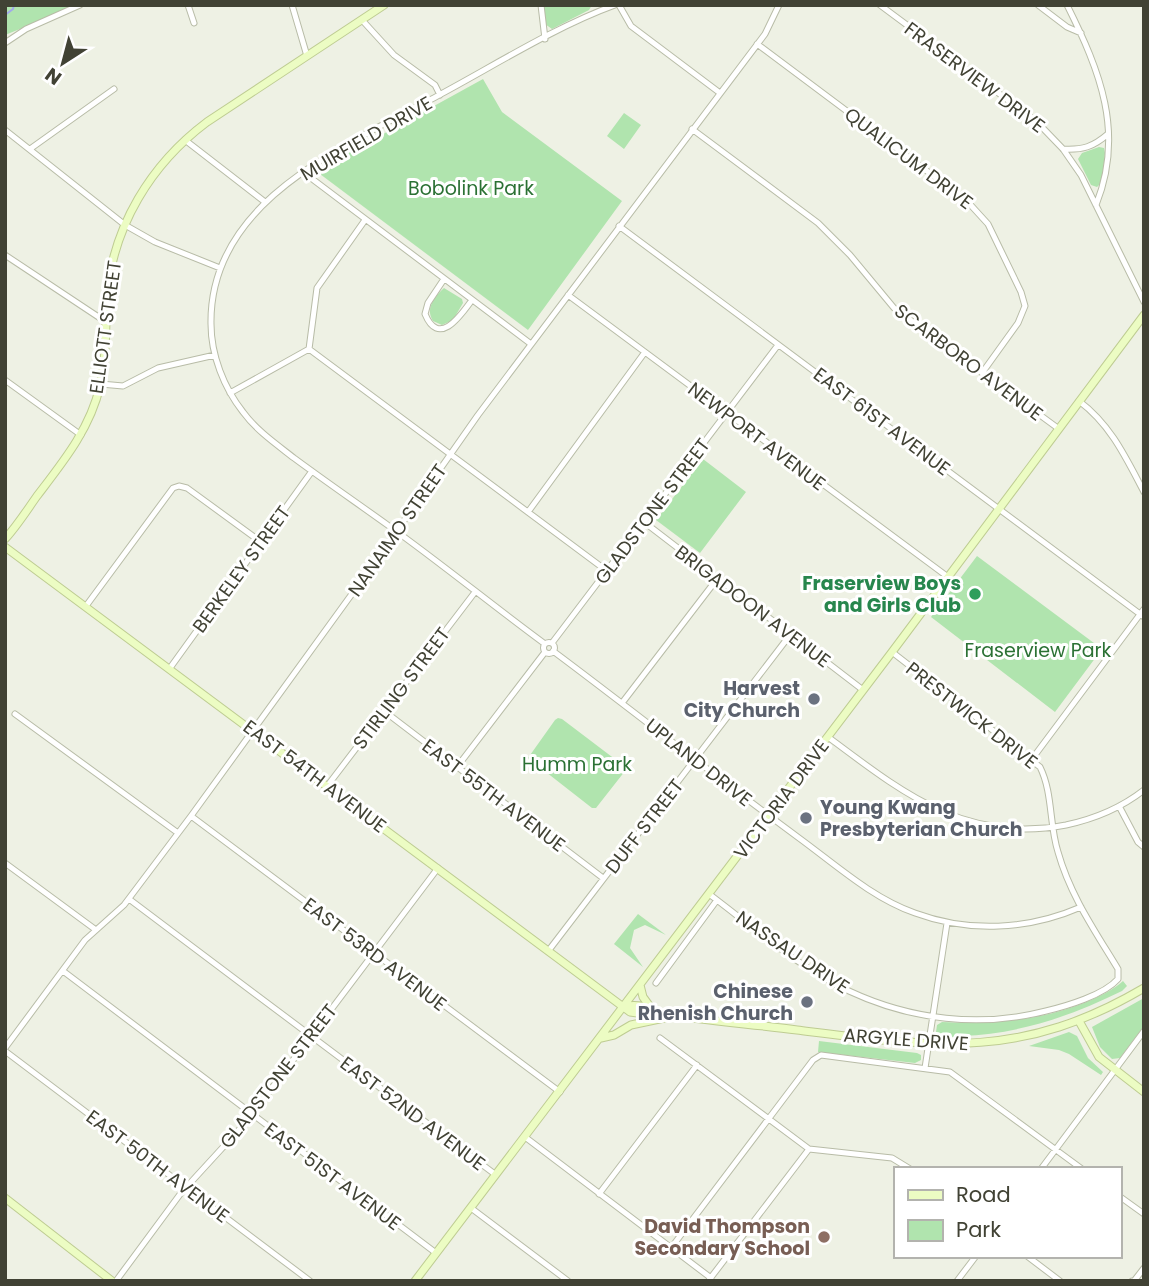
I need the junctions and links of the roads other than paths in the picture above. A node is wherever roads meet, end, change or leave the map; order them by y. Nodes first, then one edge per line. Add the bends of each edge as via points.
1 (79, 5) edge
2 (188, 5) edge
3 (292, 5) edge
4 (384, 5) edge
5 (541, 5) edge
6 (617, 5) edge
7 (779, 5) edge
8 (880, 5) edge
9 (1038, 5) edge
10 (1067, 5) edge
11 (599, 8) edge
12 (362, 20) junction
13 (194, 23) dead end
14 (1081, 33) junction
15 (545, 39) junction
16 (5, 43) edge
17 (757, 44) junction
18 (307, 56) junction
19 (114, 89) dead end
20 (720, 93) junction
21 (440, 95) junction
22 (692, 129) junction
23 (5, 130) edge
24 (1108, 135) junction
25 (184, 140) junction
26 (30, 149) junction
27 (1063, 149) junction
28 (303, 172) junction
29 (265, 202) junction
30 (1096, 205) junction
31 (365, 220) junction
32 (125, 225) junction
33 (619, 226) junction
34 (5, 255) edge
35 (220, 268) junction
36 (444, 279) junction
37 (568, 295) junction
38 (472, 300) junction
39 (1144, 302) edge
40 (1144, 315) edge
41 (106, 322) junction
42 (531, 344) junction
43 (778, 345) junction
44 (309, 349) junction
45 (645, 352) junction
46 (215, 355) junction
47 (982, 373) junction
48 (5, 380) edge
49 (101, 384) junction
50 (230, 393) junction
51 (1079, 401) junction
52 (726, 413) junction
53 (1059, 429) junction
54 (81, 435) junction
55 (450, 454) junction
56 (312, 471) junction
57 (1144, 492) edge
58 (999, 509) junction
59 (528, 512) junction
60 (644, 522) junction
61 (397, 532) junction
62 (5, 539) edge
63 (261, 542) junction
64 (5, 547) edge
65 (607, 571) junction
66 (947, 577) junction
67 (717, 579) junction
68 (475, 592) junction
69 (86, 606) junction
70 (1143, 613) edge
71 (790, 635) junction
72 (552, 643) junction
73 (545, 644) junction
74 (554, 651) junction
75 (545, 652) junction
76 (892, 652) junction
77 (170, 668) junction
78 (863, 690) junction
79 (622, 703) junction
80 (384, 711) junction
81 (15, 714) dead end
82 (254, 730) junction
83 (828, 737) junction
84 (695, 759) junction
85 (1032, 759) junction
86 (457, 767) junction
87 (328, 785) junction
88 (1144, 790) edge
89 (1119, 806) junction
90 (191, 816) junction
91 (768, 816) junction
92 (1053, 827) junction
93 (178, 833) junction
94 (1144, 847) edge
95 (8, 865) edge
96 (438, 868) junction
97 (5, 874) edge
98 (603, 878) junction
99 (709, 894) junction
100 (129, 899) junction
101 (717, 900) junction
102 (1081, 907) junction
103 (947, 923) junction
104 (96, 930) junction
105 (672, 943) junction
106 (681, 949) junction
107 (549, 950) junction
108 (374, 953) junction
109 (63, 971) junction
110 (1120, 976) joint
111 (656, 983) dead end
112 (640, 985) junction
113 (1144, 988) edge
114 (624, 1006) junction
115 (651, 1008) junction
116 (659, 1013) junction
117 (673, 1015) junction
118 (933, 1016) junction
119 (1079, 1021) junction
120 (1144, 1031) edge
121 (311, 1036) junction
122 (600, 1038) junction
123 (660, 1038) dead end
124 (928, 1045) junction
125 (5, 1049) edge
126 (697, 1065) junction
127 (925, 1068) junction
128 (1115, 1070) junction
129 (559, 1092) junction
130 (1144, 1092) edge
131 (252, 1114) junction
132 (768, 1119) junction
133 (525, 1138) junction
134 (809, 1149) junction
135 (1055, 1149) junction
136 (907, 1167) edge
137 (1042, 1167) edge
138 (1079, 1167) edge
139 (496, 1175) junction
140 (186, 1187) junction
141 (599, 1194) junction
142 (1121, 1197) edge
143 (5, 1198) edge
144 (471, 1208) junction
145 (1144, 1214) edge
146 (671, 1248) junction
147 (436, 1253) junction
148 (974, 1258) edge
149 (1030, 1258) edge
150 (1144, 1268) edge
151 (417, 1280) edge
152 (710, 1280) edge
153 (114, 1281) edge
154 (310, 1281) edge
155 (568, 1281) edge
156 (957, 1281) edge
157 (1059, 1281) edge
158 (1133, 1281) edge

1 - 16 street
2 - 13 street
3 - 18 street
4 - 12 street, ELLIOTT STREET
5 - 15 street
6 - 11 street, MUIRFIELD DRIVE
6 - 20 street via 631,26
7 - 17 street, NANAIMO STREET
8 - 27 street, FRASERVIEW DRIVE via 1036,121
9 - 14 street
10 - 14 street
11 - 15 street, MUIRFIELD DRIVE
12 - 18 street, ELLIOTT STREET
12 - 21 street via 394,55 435,85
14 - 24 street via 1104,91
15 - 21 street, MUIRFIELD DRIVE
17 - 20 street, NANAIMO STREET
17 - 47 street, QUALICUM DRIVE via 967,201 988,224 1025,306
18 - 25 street, ELLIOTT STREET
19 - 26 street
20 - 22 street, NANAIMO STREET
21 - 28 street, MUIRFIELD DRIVE
22 - 33 street, NANAIMO STREET
22 - 47 street, SCARBORO AVENUE via 818,223 894,308
23 - 26 street
24 - 27 street via 1092,147
24 - 30 street via 1106,176
25 - 29 street
25 - 32 street, ELLIOTT STREET via 141,191
26 - 32 street
27 - 30 street, FRASERVIEW DRIVE
28 - 29 street, MUIRFIELD DRIVE
28 - 31 street
29 - 35 street, MUIRFIELD DRIVE via 238,234
30 - 39 street, FRASERVIEW DRIVE
31 - 36 street
31 - 44 street via 317,288
32 - 35 street
32 - 41 street, ELLIOTT STREET via 111,271
33 - 37 street, NANAIMO STREET
33 - 43 street, EAST 61ST AVENUE
34 - 41 street
35 - 46 street, MUIRFIELD DRIVE via 211,314
36 - 38 street
36 - 38 street via 426,307 432,324 440,328 452,325
37 - 42 street, NANAIMO STREET
37 - 45 street, NEWPORT AVENUE
38 - 42 street
40 - 51 street, VICTORIA DRIVE
41 - 49 street, ELLIOTT STREET
42 - 55 street, NANAIMO STREET
43 - 52 street, GLADSTONE STREET
43 - 58 street, EAST 61ST AVENUE
44 - 50 street
44 - 55 street
45 - 52 street, NEWPORT AVENUE
45 - 59 street
46 - 49 street via 158,368 123,386
46 - 50 street
47 - 53 street, SCARBORO AVENUE
48 - 54 street
49 - 54 street, ELLIOTT STREET
50 - 56 street via 260,431
51 - 53 street, VICTORIA DRIVE
51 - 57 street via 1115,437
52 - 60 street, GLADSTONE STREET
52 - 66 street, NEWPORT AVENUE
53 - 58 street, VICTORIA DRIVE
54 - 62 street, ELLIOTT STREET
55 - 59 street
55 - 61 street, NANAIMO STREET
56 - 61 street
56 - 63 street, BERKELEY STREET
58 - 66 street, VICTORIA DRIVE
58 - 70 street, EAST 61ST AVENUE
59 - 65 street
60 - 65 street, GLADSTONE STREET
60 - 67 street, BRIGADOON AVENUE
61 - 68 street
61 - 82 street, NANAIMO STREET
63 - 69 street via 187,488 173,488
63 - 77 street, BERKELEY STREET
64 - 69 street, EAST 54TH AVENUE
65 - 72 street, GLADSTONE STREET
66 - 76 street, VICTORIA DRIVE
67 - 71 street, BRIGADOON AVENUE
67 - 79 street
68 - 73 street
68 - 80 street, STIRLING STREET
69 - 77 street, EAST 54TH AVENUE
70 - 85 street
71 - 78 street, BRIGADOON AVENUE
71 - 84 street, DUFF STREET
72 - 73 street
72 - 74 street
73 - 75 street
74 - 75 street
74 - 79 street, UPLAND DRIVE
75 - 86 street
76 - 78 street, VICTORIA DRIVE
76 - 85 street, PRESTWICK DRIVE
77 - 82 street, EAST 54TH AVENUE
78 - 83 street, VICTORIA DRIVE
79 - 84 street, UPLAND DRIVE
80 - 86 street, EAST 55TH AVENUE
80 - 87 street, STIRLING STREET
81 - 93 street
82 - 87 street, EAST 54TH AVENUE
82 - 90 street, NANAIMO STREET
83 - 91 street, VICTORIA DRIVE
83 - 92 street via 898,789 938,811 1004,829
84 - 91 street, UPLAND DRIVE
84 - 98 street, DUFF STREET
85 - 92 street, PRESTWICK DRIVE via 1044,776
86 - 98 street, EAST 55TH AVENUE
87 - 96 street, EAST 54TH AVENUE
88 - 89 street
89 - 92 street via 1096,817
89 - 94 street
90 - 93 street, NANAIMO STREET
90 - 108 street, EAST 53RD AVENUE
91 - 99 street, VICTORIA DRIVE
91 - 103 street, UPLAND DRIVE via 891,903
92 - 102 street, PRESTWICK DRIVE via 1065,876
93 - 100 street, NANAIMO STREET
95 - 97 street
95 - 104 street
96 - 107 street, EAST 54TH AVENUE
96 - 108 street, GLADSTONE STREET
98 - 107 street, DUFF STREET
99 - 101 street, NASSAU DRIVE
99 - 105 street, VICTORIA DRIVE
100 - 104 street, NANAIMO STREET
100 - 121 street, EAST 52ND AVENUE
101 - 106 street
101 - 118 street, NASSAU DRIVE via 832,982 883,1005
102 - 103 street, UPLAND DRIVE via 1023,925
102 - 110 street, PRESTWICK DRIVE
103 - 118 street
104 - 109 street, NANAIMO STREET
105 - 106 street
105 - 112 street, VICTORIA DRIVE
106 - 111 street
107 - 114 street, EAST 54TH AVENUE
108 - 121 street, GLADSTONE STREET
108 - 129 street, EAST 53RD AVENUE
109 - 125 street, NANAIMO STREET
109 - 131 street, EAST 51ST AVENUE
110 - 118 street, NASSAU DRIVE via 1114,984 1078,1001 1028,1015 998,1020
112 - 114 street, VICTORIA DRIVE
112 - 115 street
113 - 119 street, ARGYLE DRIVE
114 - 115 street, ARGYLE DRIVE
114 - 116 street, ARGYLE DRIVE via 639,1014
114 - 122 street, VICTORIA DRIVE
115 - 116 street, ARGYLE DRIVE
116 - 117 street, ARGYLE DRIVE
117 - 122 street
117 - 124 street, ARGYLE DRIVE
118 - 124 street
119 - 124 street, ARGYLE DRIVE via 1003,1041
119 - 128 street via 1092,1048
120 - 128 street
121 - 131 street, GLADSTONE STREET
121 - 139 street, EAST 52ND AVENUE
122 - 129 street, VICTORIA DRIVE
123 - 126 street
124 - 127 street
125 - 140 street, EAST 50TH AVENUE
126 - 132 street
126 - 141 street
127 - 132 street via 821,1055
127 - 135 street via 950,1072
128 - 130 street
128 - 135 street
129 - 133 street, VICTORIA DRIVE
131 - 140 street, GLADSTONE STREET
131 - 147 street, EAST 51ST AVENUE
132 - 134 street
132 - 146 street
133 - 139 street, VICTORIA DRIVE
133 - 141 street
134 - 136 street via 892,1158
134 - 152 street
135 - 137 street
135 - 138 street
139 - 144 street, VICTORIA DRIVE
140 - 153 street, GLADSTONE STREET
140 - 154 street, EAST 50TH AVENUE
141 - 146 street
142 - 145 street
143 - 153 street
144 - 147 street, VICTORIA DRIVE
144 - 155 street
146 - 152 street
147 - 151 street, VICTORIA DRIVE
148 - 156 street
149 - 157 street
150 - 158 street

